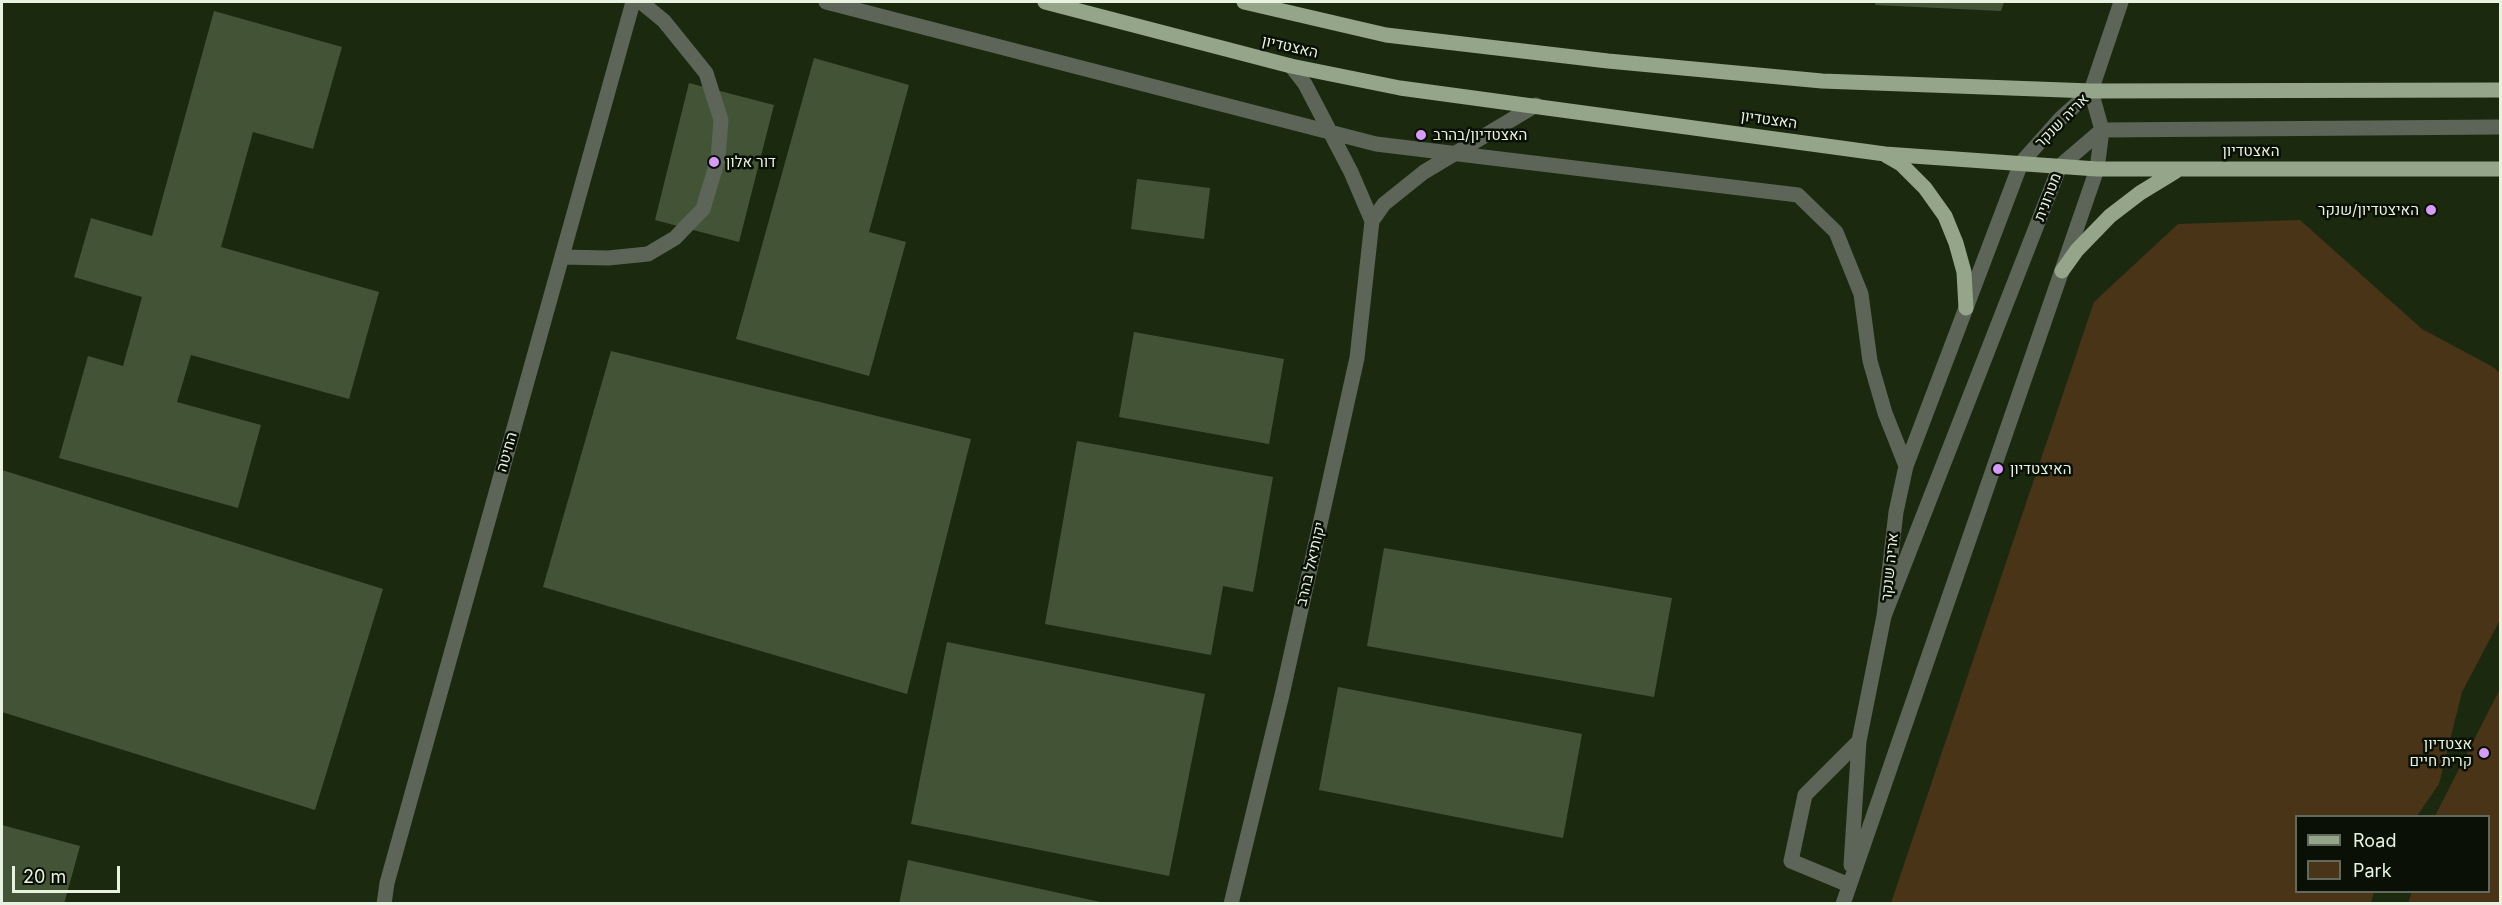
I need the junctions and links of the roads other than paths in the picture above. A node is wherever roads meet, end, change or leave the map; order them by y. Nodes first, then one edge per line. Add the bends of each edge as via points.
1 (633, 2) edge
2 (641, 2) edge
3 (826, 2) edge
4 (1045, 2) edge
5 (1244, 2) edge
6 (2121, 2) edge
7 (1291, 66) junction
8 (2500, 90) edge
9 (2091, 91) junction
10 (1536, 105) junction
11 (2500, 127) edge
12 (2102, 130) junction
13 (1330, 132) junction
14 (1457, 152) junction
15 (1885, 154) junction
16 (2021, 163) junction
17 (2060, 166) junction
18 (2097, 169) junction
19 (2500, 169) edge
20 (2179, 170) junction
21 (1372, 221) junction
22 (562, 257) junction
23 (2062, 271) junction
24 (1966, 308) junction
25 (1906, 466) junction
26 (1884, 616) junction
27 (1859, 741) junction
28 (1850, 885) junction
29 (384, 903) edge
30 (1231, 903) edge
31 (1843, 903) edge

1 - 22 street, החיטה
2 - 22 street via 664,21 706,73 721,120 718,159 703,209 675,238 648,254
3 - 13 street
4 - 7 main road, האצטדיון
5 - 9 main road via 1386,35 1608,61 1822,81
6 - 9 street
7 - 10 main road, האצטדיון via 1400,88
7 - 13 street
8 - 9 main road
9 - 12 street, אריה שנקר
9 - 16 street, אריה שנקר
10 - 14 street
10 - 15 main road, האצטדיון
11 - 12 street
12 - 17 street, מטרונית
12 - 18 street, אריה שנקר
13 - 14 street via 1376,144
13 - 21 street
14 - 21 street via 1400,189
14 - 25 street via 1798,195 1836,232 1861,294 1870,362
15 - 16 main road, האצטדיון
15 - 24 main road via 1925,188 1945,216 1964,272
16 - 17 main road, האצטדיון
16 - 24 street, אריה שנקר
17 - 18 main road, האצטדיון
17 - 26 street, מטרונית
18 - 20 main road, האצטדיון
18 - 23 street, אריה שנקר
19 - 20 main road, האצטדיון
20 - 23 main road via 2146,188 2110,216 2091,233
21 - 30 street, יקותיאל בהרב via 1357,358
22 - 29 street, החיטה
23 - 28 street, אריה שנקר
24 - 25 street, אריה שנקר
25 - 26 street, אריה שנקר via 1896,512
26 - 27 street, אריה שנקר
27 - 28 street, אריה שנקר
27 - 28 street via 1805,795 1791,861
28 - 31 street, אריה שנקר

